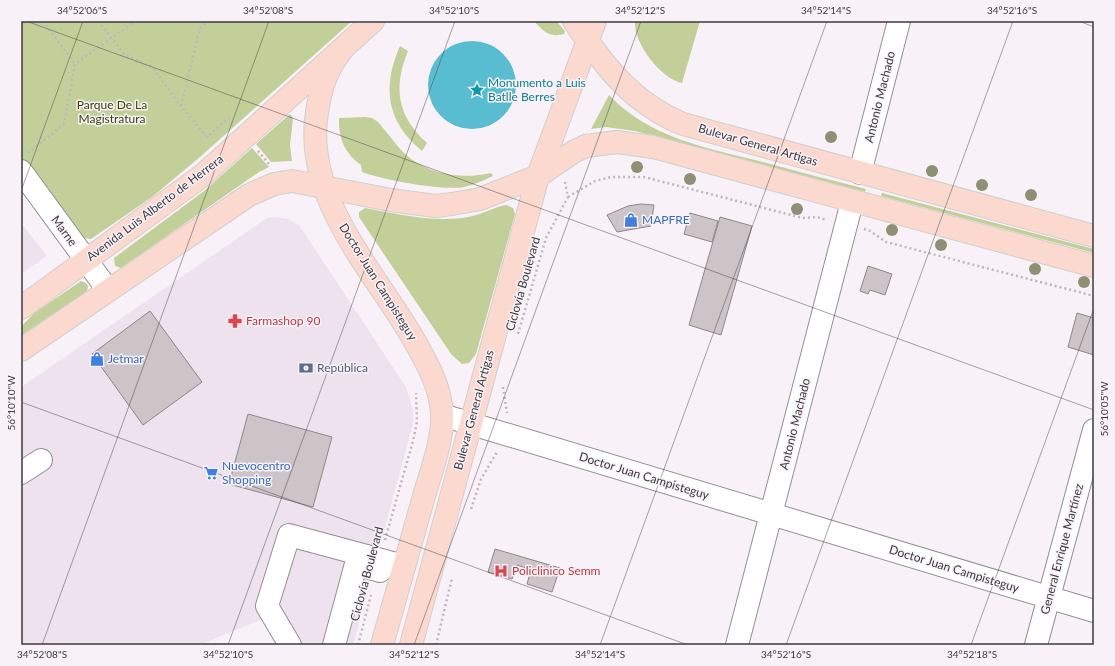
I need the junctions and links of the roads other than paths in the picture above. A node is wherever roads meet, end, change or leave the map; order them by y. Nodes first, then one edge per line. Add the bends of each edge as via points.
1 (373, 21) edge
2 (574, 21) edge
3 (595, 21) edge
4 (899, 21) edge
5 (588, 43) junction
6 (342, 50) junction
7 (24, 162) edge
8 (860, 174) junction
9 (538, 176) junction
10 (325, 186) junction
11 (852, 202) junction
12 (1094, 236) edge
13 (87, 261) junction
14 (1094, 266) edge
15 (108, 290) junction
16 (21, 308) edge
17 (21, 350) edge
18 (442, 415) junction
19 (470, 423) junction
20 (1094, 430) edge
21 (41, 460) dead end
22 (21, 473) edge
23 (772, 514) junction
24 (379, 565) junction
25 (403, 572) junction
26 (1049, 598) junction
27 (1094, 611) edge
28 (290, 645) edge
29 (334, 645) edge
30 (382, 645) edge
31 (411, 645) edge
32 (737, 645) edge
33 (1036, 645) edge

1 - 6 main road, Avenida Luis Alberto de Herrera
2 - 5 main road
3 - 5 main road
4 - 8 street, Antonio Machado
5 - 8 main road, Bulevar General Artigas via 618,79 646,105 666,117 714,134
5 - 9 main road, Bulevar General Artigas
6 - 10 main road, Doctor Juan Campisteguy via 325,75 316,118 316,156
6 - 13 main road, Avenida Luis Alberto de Herrera via 203,175
7 - 13 street, Marne
8 - 12 main road, Bulevar General Artigas
9 - 10 main road via 480,199 435,206
9 - 11 main road via 586,146 617,142 634,143
9 - 19 main road, Bulevar General Artigas
10 - 15 main road via 292,181 274,184 249,195
10 - 18 main road, Doctor Juan Campisteguy via 336,216 428,364 435,381
11 - 14 main road
11 - 23 street, Antonio Machado
13 - 15 street, Marne
13 - 16 main road, Avenida Luis Alberto de Herrera
15 - 17 main road
18 - 19 street, Doctor Juan Campisteguy
18 - 25 main road via 433,462
19 - 23 street, Doctor Juan Campisteguy
19 - 31 main road, Bulevar General Artigas
20 - 26 street, General Enrique Martínez
21 - 22 street
23 - 26 street, Doctor Juan Campisteguy
23 - 32 street, Antonio Machado
24 - 25 street
24 - 28 street via 289,535 267,606
24 - 29 street via 356,564
25 - 30 main road
26 - 27 street, Doctor Juan Campisteguy
26 - 33 street, General Enrique Martínez

